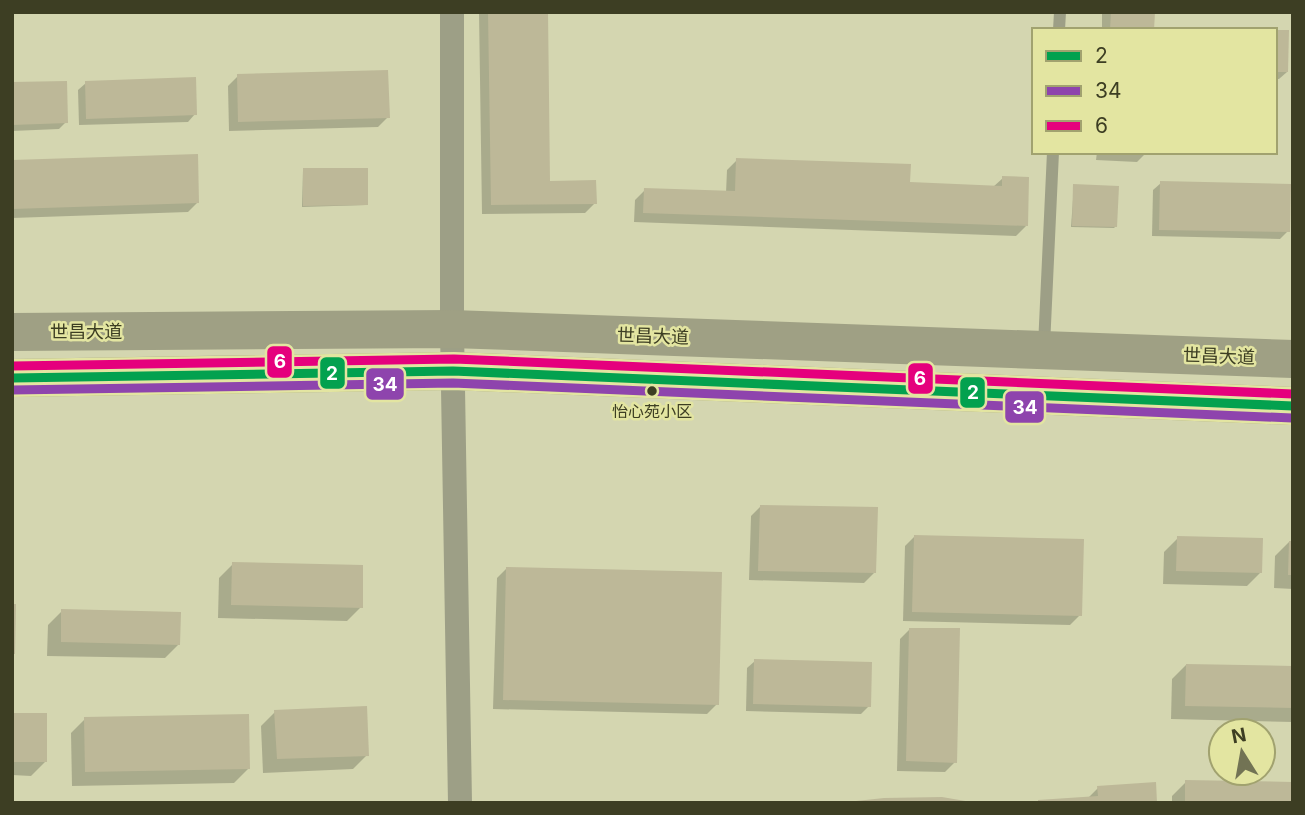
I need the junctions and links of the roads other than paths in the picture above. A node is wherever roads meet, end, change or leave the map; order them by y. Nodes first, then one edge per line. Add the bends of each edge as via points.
1 (452, 12) edge
2 (1054, 154) edge
3 (452, 329) junction
4 (12, 332) edge
5 (1044, 350) junction
6 (1293, 359) edge
7 (453, 371) junction
8 (12, 378) edge
9 (1293, 405) edge
10 (460, 803) edge

1 - 3 street
2 - 5 lane
3 - 4 main road, 世昌大道
3 - 5 main road, 世昌大道
3 - 7 street
5 - 6 main road, 世昌大道
7 - 8 main road
7 - 9 main road
7 - 10 street

